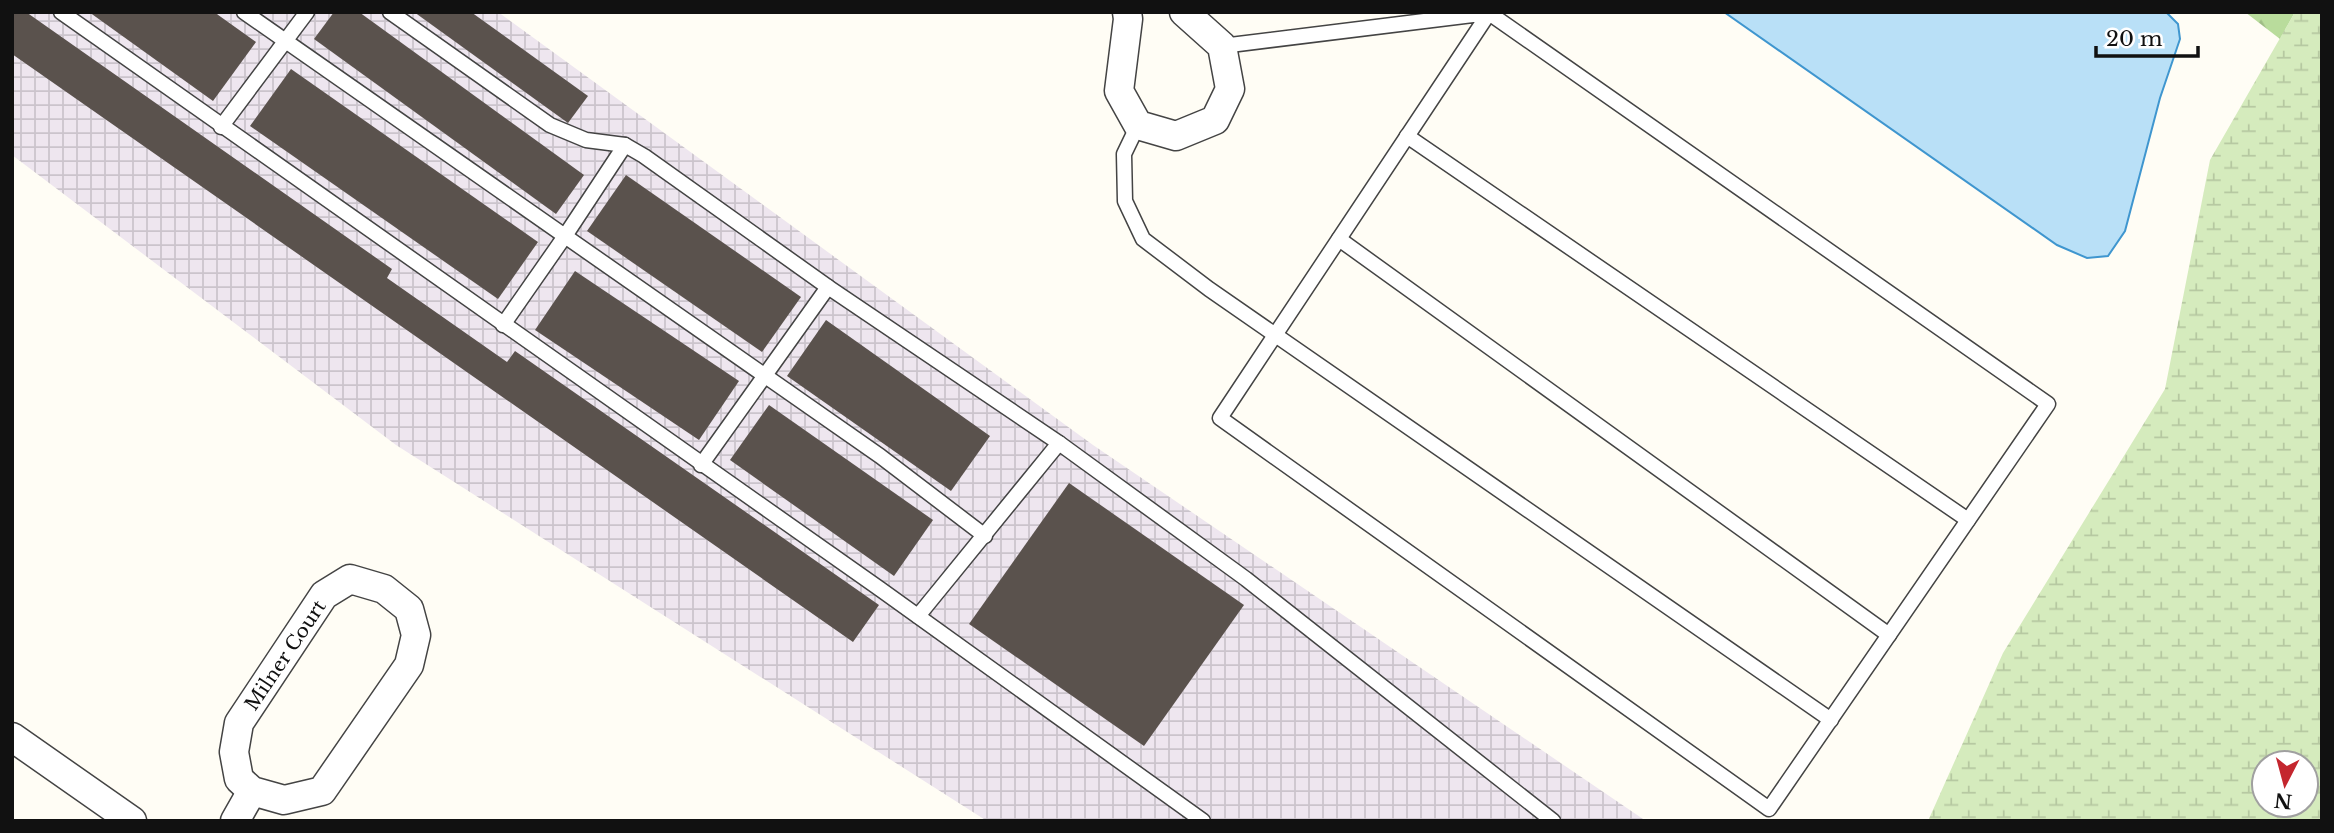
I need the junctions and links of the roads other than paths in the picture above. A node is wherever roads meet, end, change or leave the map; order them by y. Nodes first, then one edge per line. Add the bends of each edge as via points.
1 (61, 12) edge
2 (244, 12) edge
3 (307, 12) edge
4 (390, 12) edge
5 (1127, 12) edge
6 (1184, 12) edge
7 (1489, 13) edge
8 (285, 41) junction
9 (1222, 46) junction
10 (1138, 125) junction
11 (221, 127) junction
12 (1408, 136) junction
13 (625, 145) junction
14 (565, 236) junction
15 (1339, 239) junction
16 (828, 287) junction
17 (503, 325) junction
18 (1275, 335) junction
19 (764, 376) junction
20 (1059, 443) junction
21 (701, 465) junction
22 (1968, 520) junction
23 (985, 536) junction
24 (918, 617) junction
25 (1889, 635) junction
26 (1831, 720) junction
27 (12, 737) edge
28 (252, 791) junction
29 (132, 821) edge
30 (235, 821) edge
31 (1203, 821) edge
32 (1553, 821) edge

1 - 11 lane
2 - 8 lane
3 - 8 lane
4 - 13 lane via 550,125 586,140
5 - 10 street via 1119,91
6 - 9 street
7 - 9 lane
7 - 12 lane
7 - 22 lane via 2048,404
8 - 11 lane
8 - 14 lane
9 - 10 street via 1230,89 1215,120 1176,136
10 - 18 lane via 1124,154 1125,201 1143,239
11 - 17 lane
12 - 15 lane
12 - 22 lane
13 - 14 lane
13 - 16 lane
14 - 17 lane
14 - 19 lane
15 - 18 lane
15 - 25 lane
16 - 19 lane
16 - 20 lane
17 - 21 lane
18 - 26 lane
18 - 26 lane via 1220,418 1769,809
19 - 21 lane
19 - 23 lane
20 - 23 lane
20 - 32 lane via 1257,588
21 - 24 lane
22 - 25 lane
23 - 24 lane
24 - 31 lane
25 - 26 lane
27 - 29 street
28 - 28 street, Milner Court via 284,800 322,791 410,664 416,635 409,609 384,589 350,579 324,595 239,723 234,752 239,779
28 - 30 street

